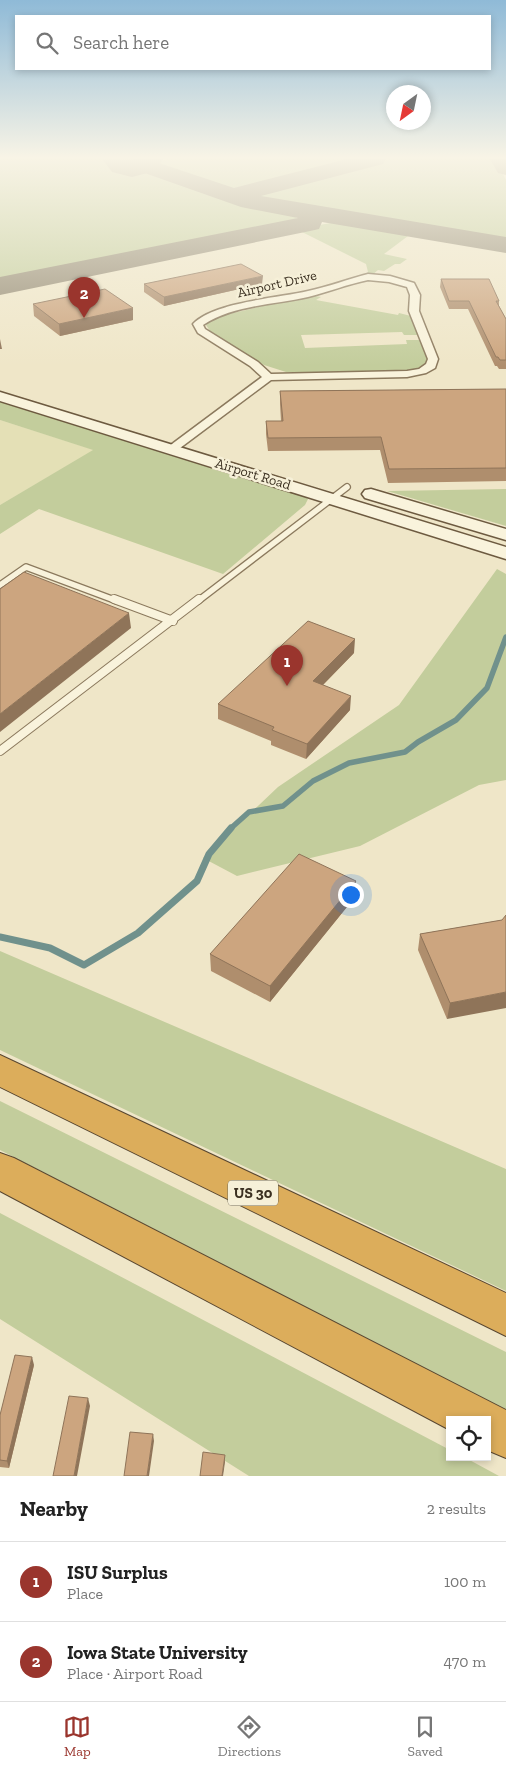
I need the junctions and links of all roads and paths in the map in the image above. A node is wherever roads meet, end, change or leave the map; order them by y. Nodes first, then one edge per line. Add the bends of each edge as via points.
1 (268, 377) junction
2 (0, 382) edge
3 (0, 396) edge
4 (188, 439) junction
5 (172, 449) junction
6 (347, 487) junction
7 (333, 499) junction
8 (506, 535) edge
9 (506, 553) edge
10 (0, 585) edge
11 (173, 621) junction
12 (0, 751) edge
13 (0, 1070) edge
14 (0, 1171) edge
15 (506, 1315) edge
16 (469, 1416) edge
17 (491, 1427) edge
18 (506, 1435) edge

1 - 1 street, Airport Drive via 254,364 201,331 198,324 223,312 368,277 411,285 415,294 414,311 433,359 431,366 422,372
1 - 4 street
2 - 4 main road, Airport Road
3 - 5 main road, Airport Road
4 - 5 street
4 - 6 main road, Airport Road
5 - 7 main road, Airport Road
6 - 7 lane
6 - 8 main road, Airport Road
7 - 9 main road, Airport Road
7 - 11 lane
10 - 11 lane via 26,567
11 - 12 lane
13 - 15 highway, US 30
14 - 16 highway
17 - 18 highway

